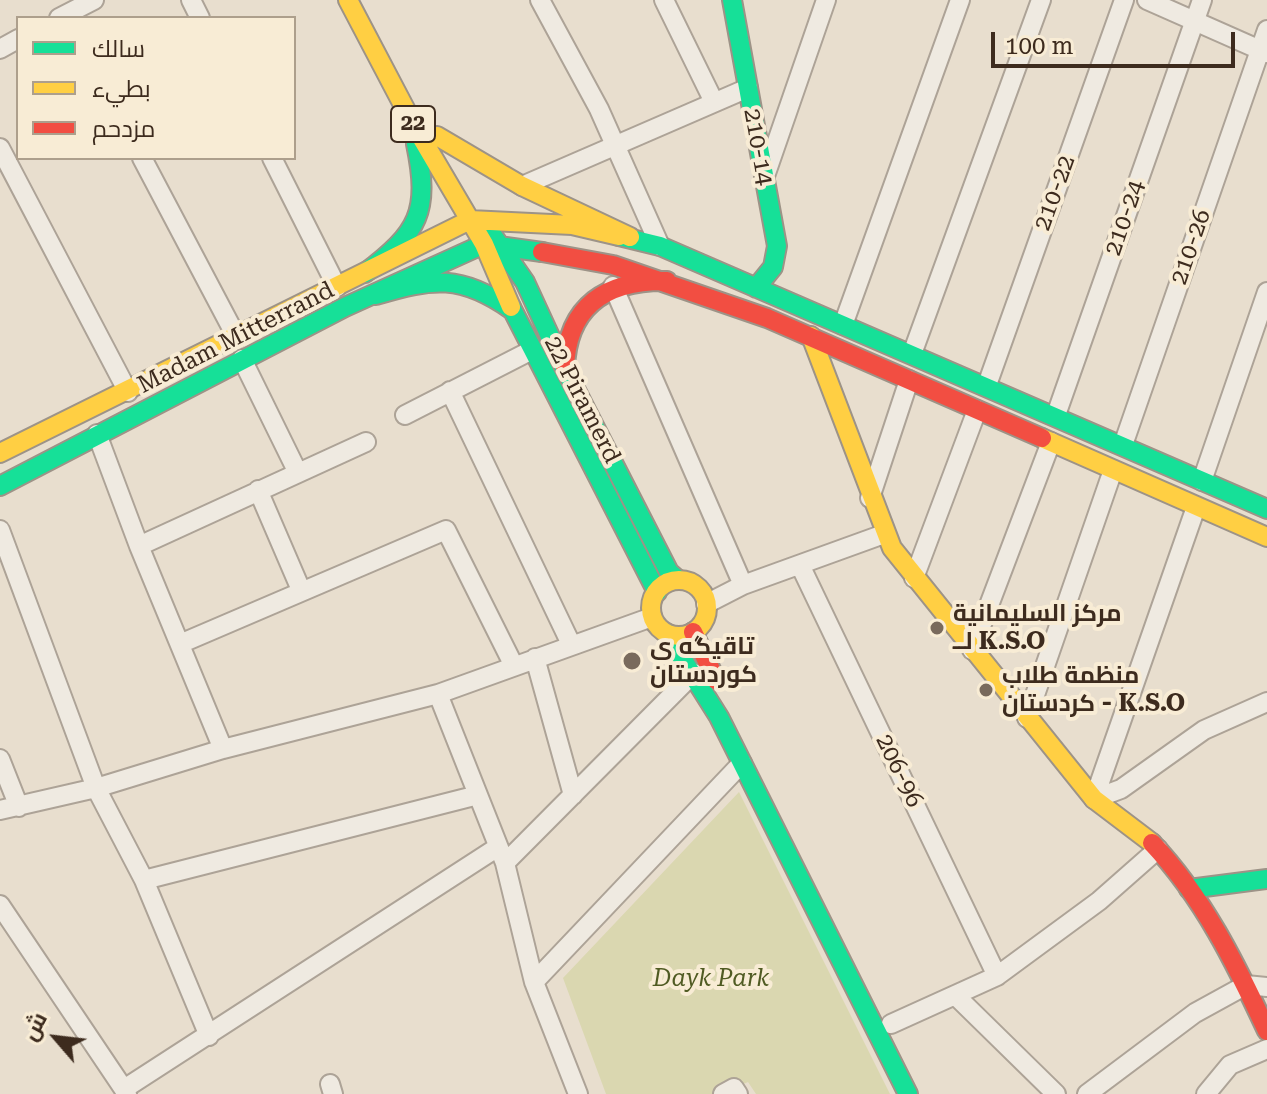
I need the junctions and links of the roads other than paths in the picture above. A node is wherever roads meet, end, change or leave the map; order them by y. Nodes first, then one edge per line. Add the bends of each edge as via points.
1 (94, 0) edge
2 (348, 0) edge
3 (366, 0) edge
4 (540, 0) edge
5 (664, 0) edge
6 (732, 0) edge
7 (826, 0) edge
8 (960, 0) edge
9 (1041, 0) edge
10 (1124, 0) edge
11 (1147, 0) edge
12 (1202, 0) edge
13 (63, 13) edge
14 (1194, 22) junction
15 (1267, 30) edge
16 (1263, 51) edge
17 (748, 88) junction
18 (714, 102) junction
19 (411, 120) junction
20 (437, 136) junction
21 (616, 145) junction
22 (0, 148) edge
23 (143, 160) edge
24 (273, 160) edge
25 (764, 180) junction
26 (522, 186) junction
27 (476, 222) junction
28 (630, 237) junction
29 (484, 244) junction
30 (660, 246) junction
31 (505, 248) junction
32 (365, 273) junction
33 (667, 281) junction
34 (613, 286) junction
35 (337, 287) junction
36 (756, 288) junction
37 (1267, 292) edge
38 (376, 295) junction
39 (513, 311) junction
40 (843, 325) junction
41 (811, 336) junction
42 (237, 338) junction
43 (532, 350) junction
44 (912, 354) junction
45 (242, 359) junction
46 (565, 369) junction
47 (909, 380) junction
48 (987, 385) junction
49 (450, 391) junction
50 (128, 392) junction
51 (977, 410) junction
52 (405, 415) dead end
53 (1056, 415) junction
54 (97, 434) junction
55 (366, 442) dead end
56 (1051, 442) junction
57 (1123, 445) junction
58 (0, 453) edge
59 (1113, 470) junction
60 (298, 473) junction
61 (1202, 481) junction
62 (0, 486) edge
63 (258, 490) junction
64 (870, 498) junction
65 (1196, 507) junction
66 (1267, 509) edge
67 (0, 530) edge
68 (884, 534) junction
69 (1267, 537) edge
70 (139, 546) junction
71 (800, 565) junction
72 (914, 578) junction
73 (677, 579) junction
74 (743, 585) junction
75 (301, 590) junction
76 (657, 592) junction
77 (706, 604) junction
78 (652, 617) junction
79 (693, 632) junction
80 (666, 633) junction
81 (182, 643) junction
82 (571, 644) junction
83 (972, 650) junction
84 (535, 658) junction
85 (514, 666) junction
86 (694, 673) junction
87 (438, 694) junction
88 (1266, 701) edge
89 (1027, 718) junction
90 (223, 749) junction
91 (0, 759) edge
92 (742, 763) junction
93 (96, 788) junction
94 (478, 795) junction
95 (573, 795) junction
96 (1094, 799) junction
97 (19, 807) junction
98 (0, 810) edge
99 (1158, 849) junction
100 (502, 855) junction
101 (1267, 879) edge
102 (144, 880) junction
103 (1189, 889) junction
104 (0, 905) edge
105 (997, 976) junction
106 (534, 982) junction
107 (1246, 985) junction
108 (1267, 987) edge
109 (956, 996) junction
110 (891, 1024) junction
111 (1267, 1031) edge
112 (209, 1036) junction
113 (1267, 1049) edge
114 (126, 1092) edge
115 (578, 1094) edge
116 (908, 1094) edge
117 (928, 1094) edge
118 (1056, 1094) edge
119 (1087, 1094) edge
120 (1206, 1094) edge

1 - 13 street
2 - 19 main road, 22
3 - 20 main road, 22
4 - 21 street
5 - 18 street
6 - 17 main road, 210-14
7 - 25 street
8 - 40 street
9 - 44 street
10 - 48 street, 210-22
11 - 14 street
12 - 14 street, 210-24
14 - 16 street
14 - 53 street, 210-24
15 - 16 street, 210-26
16 - 57 street, 210-26
17 - 18 street
17 - 25 main road, 210-14
18 - 21 street
19 - 27 main road, 22
19 - 32 main road via 425,180 424,206 401,244
20 - 26 main road
20 - 27 main road, 22
21 - 26 street
21 - 30 street
22 - 50 street
23 - 42 street
24 - 35 street
25 - 36 main road, 210-14 via 776,257
26 - 28 main road
27 - 28 main road via 572,225
27 - 29 main road, 22
27 - 31 main road, 22 Piramerd
27 - 32 main road, Madam Mitterrand
28 - 30 main road
29 - 31 main road
29 - 38 main road
29 - 39 main road
30 - 36 main road
31 - 33 main road via 586,259
31 - 46 main road, 22 Piramerd
32 - 35 main road, Madam Mitterrand
33 - 34 main road via 634,280
33 - 41 main road
34 - 46 main road via 575,323 564,351
34 - 74 street
35 - 42 main road, Madam Mitterrand
36 - 40 main road
37 - 61 street
38 - 39 main road via 425,280 454,280 478,287
38 - 45 main road, Madam Mitterrand
39 - 43 main road
40 - 44 main road
41 - 47 main road
41 - 64 main road
42 - 50 main road, Madam Mitterrand
43 - 49 street
43 - 76 main road
44 - 48 main road
45 - 54 main road, Madam Mitterrand
45 - 60 street
46 - 73 main road, 22 Piramerd
47 - 51 main road
47 - 64 street
48 - 53 main road
49 - 52 street
49 - 82 street
50 - 58 main road, Madam Mitterrand
51 - 56 main road
51 - 72 street
53 - 57 main road
54 - 62 main road, Madam Mitterrand
54 - 70 street
55 - 60 street
56 - 59 main road
56 - 83 street
57 - 61 main road
59 - 65 main road
59 - 89 street
60 - 63 street
61 - 66 main road
63 - 70 street
63 - 75 street
64 - 68 main road
65 - 69 main road
65 - 96 street
67 - 93 street
68 - 71 street
68 - 72 main road
70 - 81 street
71 - 74 street
71 - 105 street, 206-96
72 - 83 main road
73 - 76 main road
73 - 77 main road via 698,588
74 - 77 street
75 - 81 street
75 - 85 street via 446,530
76 - 78 main road
77 - 79 main road via 702,623
78 - 80 main road
78 - 82 street
79 - 80 main road
79 - 110 main road
80 - 86 main road
81 - 90 street
82 - 84 street
83 - 89 main road
84 - 85 street
84 - 95 street
85 - 87 street
86 - 92 main road
86 - 95 street
87 - 90 street
87 - 94 street
88 - 96 street via 1204,730 1121,789
89 - 96 main road
90 - 93 street
91 - 97 street
92 - 106 street
92 - 116 main road
93 - 97 street
93 - 102 street
94 - 100 street
94 - 102 street
95 - 100 street
96 - 99 main road
97 - 98 street
99 - 103 main road
99 - 105 street via 1099,901
100 - 106 street
100 - 112 street
101 - 103 main road
102 - 112 street
103 - 107 main road via 1218,929
104 - 114 street
105 - 109 street
106 - 115 street
107 - 108 street
107 - 111 main road
107 - 119 street via 1164,1033
109 - 110 street
109 - 118 street
110 - 117 main road
112 - 114 street
113 - 120 street via 1230,1065

